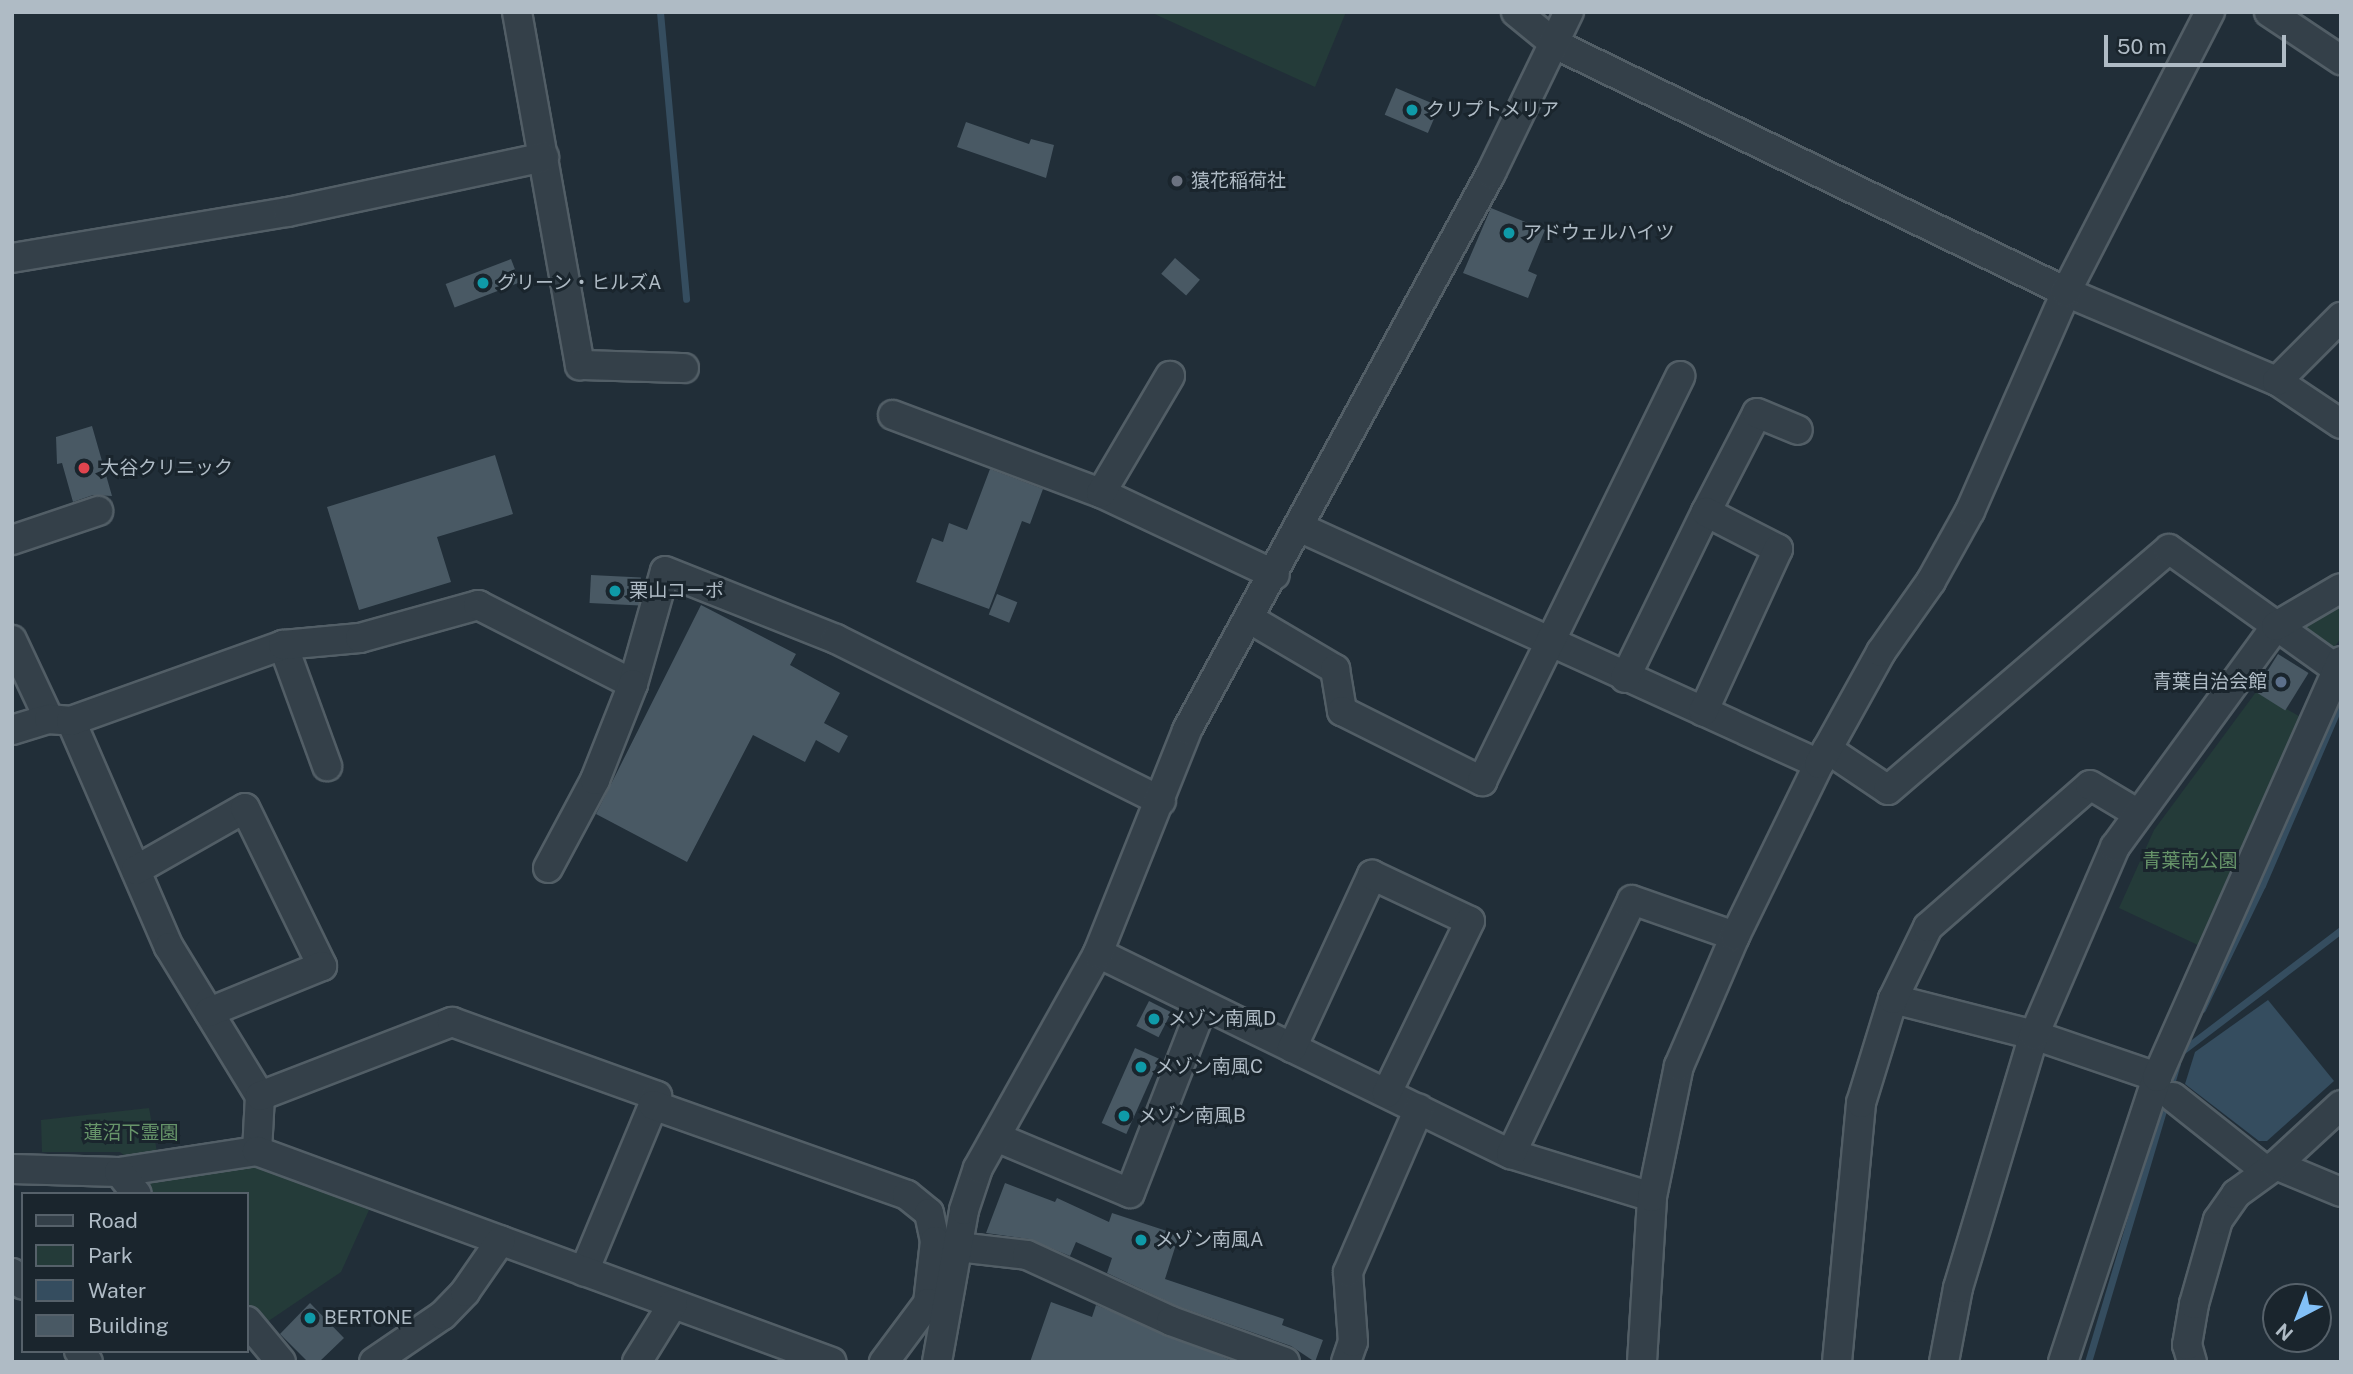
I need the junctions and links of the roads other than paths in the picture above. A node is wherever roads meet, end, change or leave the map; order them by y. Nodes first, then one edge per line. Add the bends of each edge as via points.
1 (517, 12) edge
2 (1516, 12) edge
3 (1569, 12) edge
4 (1579, 12) edge
5 (2210, 12) edge
6 (2269, 12) edge
7 (1555, 44) junction
8 (2341, 60) edge
9 (544, 157) junction
10 (12, 258) edge
11 (2066, 292) junction
12 (2341, 317) edge
13 (684, 368) dead end
14 (1170, 376) dead end
15 (1681, 376) dead end
16 (2277, 381) junction
17 (893, 415) dead end
18 (2341, 424) edge
19 (1798, 430) dead end
20 (1101, 494) junction
21 (98, 511) dead end
22 (1706, 512) junction
23 (1301, 528) junction
24 (12, 540) edge
25 (1275, 575) junction
26 (2341, 588) edge
27 (1250, 619) junction
28 (2276, 626) junction
29 (12, 640) edge
30 (283, 645) junction
31 (1550, 645) junction
32 (2339, 667) edge
33 (1625, 678) junction
34 (633, 684) junction
35 (1703, 712) junction
36 (60, 720) junction
37 (12, 730) edge
38 (1823, 757) junction
39 (327, 766) dead end
40 (1161, 802) junction
41 (2137, 813) junction
42 (548, 868) dead end
43 (136, 870) junction
44 (1735, 936) junction
45 (1098, 953) junction
46 (1893, 999) junction
47 (1202, 1007) junction
48 (209, 1012) junction
49 (2034, 1035) junction
50 (1292, 1048) junction
51 (2165, 1087) junction
52 (1387, 1093) junction
53 (260, 1096) junction
54 (653, 1105) junction
55 (2341, 1105) edge
56 (1419, 1109) junction
57 (996, 1137) junction
58 (257, 1151) junction
59 (1511, 1154) junction
60 (2271, 1168) junction
61 (12, 1169) edge
62 (119, 1172) junction
63 (136, 1192) edge
64 (2341, 1192) edge
65 (1652, 1197) junction
66 (500, 1240) junction
67 (958, 1247) junction
68 (584, 1271) junction
69 (673, 1304) junction
70 (248, 1322) edge
71 (281, 1362) edge
72 (373, 1362) edge
73 (636, 1362) edge
74 (832, 1362) edge
75 (884, 1362) edge
76 (937, 1362) edge
77 (1285, 1362) edge
78 (1346, 1362) edge
79 (1642, 1362) edge
80 (1836, 1362) edge
81 (1944, 1362) edge
82 (2063, 1362) edge
83 (2192, 1362) edge

1 - 9 street
2 - 7 street
3 - 7 street
4 - 7 street
5 - 11 street
6 - 8 street
7 - 11 street
7 - 23 street
9 - 10 street via 288,212
9 - 13 street via 580,365
11 - 16 street
11 - 38 street via 1969,510
12 - 16 street
14 - 20 street
15 - 31 street
16 - 18 street
17 - 20 street
19 - 22 street via 1757,413
20 - 25 street
21 - 24 street
22 - 33 street
22 - 35 street via 1778,548
23 - 25 street
23 - 31 street
25 - 27 street
26 - 28 street
27 - 31 street via 1335,669 1342,711 1482,781
27 - 40 street via 1187,730
28 - 32 street
28 - 38 street via 2169,549 1888,790
28 - 41 street
29 - 36 street
30 - 34 street via 360,638 478,605
30 - 36 street
30 - 39 street
31 - 33 street
32 - 51 street
33 - 35 street
34 - 40 street via 665,571 836,639
34 - 42 street via 595,779
35 - 38 street
36 - 37 street
36 - 43 street
38 - 44 street
40 - 45 street
41 - 46 street via 2090,785 1928,927
41 - 49 street via 2115,847
43 - 48 street via 169,947
43 - 48 street via 245,808 322,966
44 - 59 street via 1632,900
44 - 65 street via 1679,1066
45 - 47 street
45 - 57 street
46 - 49 street
46 - 80 street via 1861,1103
47 - 50 street
47 - 57 street via 1130,1193
48 - 53 street
49 - 51 street
49 - 81 street via 1958,1288
50 - 52 street
50 - 52 street via 1372,875 1384,880 1470,921
51 - 60 street
51 - 82 street
52 - 56 street
53 - 54 street via 452,1022 657,1096
53 - 58 street
54 - 68 street
54 - 75 street via 907,1195 929,1213 935,1241 928,1303
55 - 60 street
56 - 59 street
56 - 78 street via 1348,1272 1353,1342
57 - 67 street via 964,1210
58 - 62 street
58 - 66 street
59 - 65 street
60 - 64 street
60 - 83 street via 2236,1194 2218,1220 2194,1304 2187,1345
61 - 62 street
62 - 63 street
65 - 79 street
66 - 68 street
66 - 72 street via 465,1292 443,1315
67 - 76 street
67 - 77 street via 1027,1255 1171,1321
68 - 69 street
69 - 73 street
69 - 74 street
70 - 71 street

